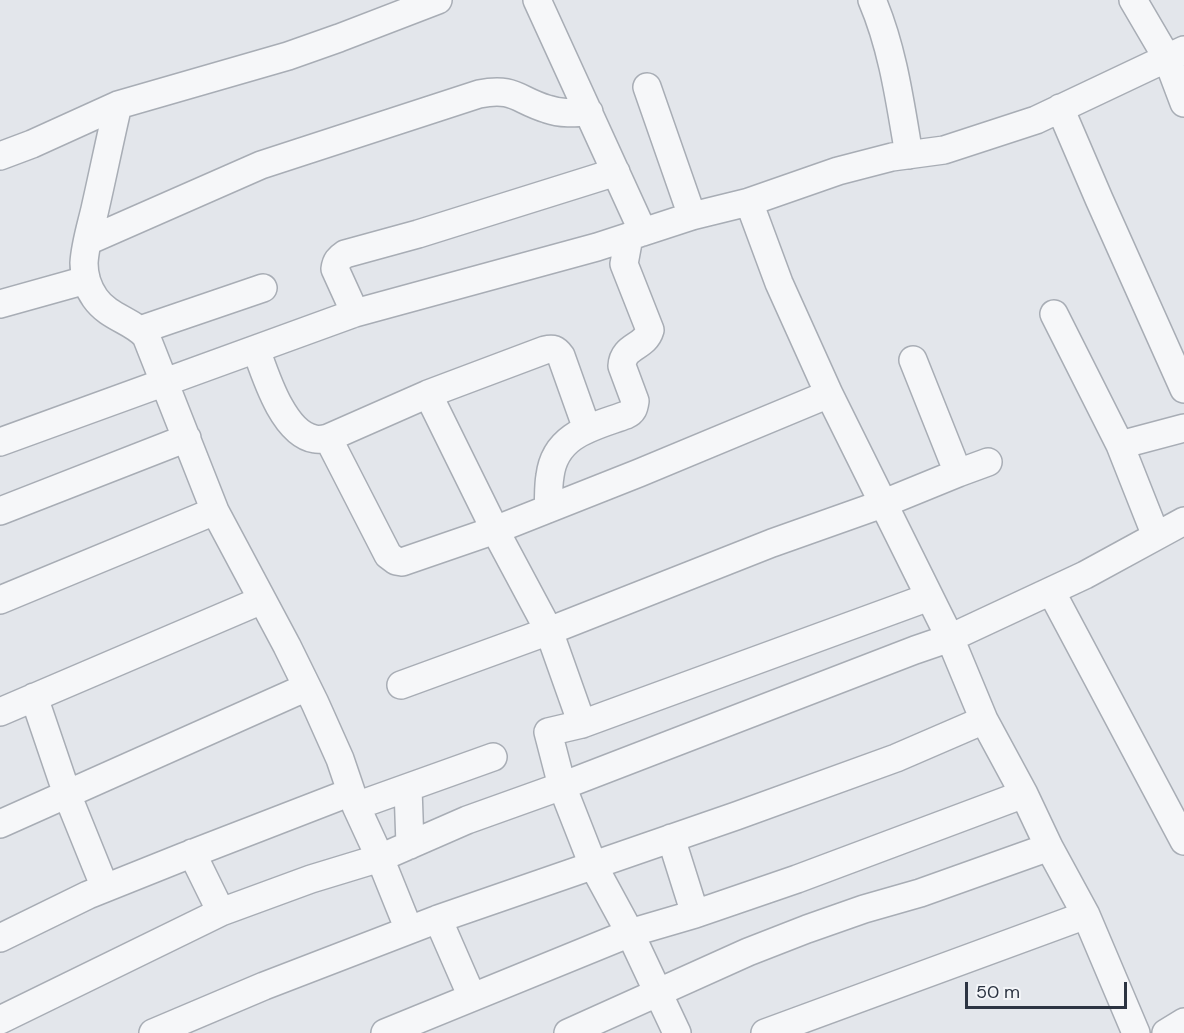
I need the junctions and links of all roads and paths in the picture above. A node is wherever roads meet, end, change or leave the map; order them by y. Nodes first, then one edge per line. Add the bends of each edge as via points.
1 (438, 0) edge
2 (537, 0) edge
3 (872, 0) edge
4 (1133, 0) edge
5 (1176, 54) edge
6 (647, 87) dead end
7 (1184, 103) edge
8 (118, 105) junction
9 (1060, 108) junction
10 (589, 112) junction
11 (909, 155) junction
12 (0, 156) edge
13 (616, 172) junction
14 (749, 202) junction
15 (692, 216) junction
16 (636, 234) junction
17 (88, 241) junction
18 (86, 280) junction
19 (262, 288) dead end
20 (0, 304) edge
21 (355, 313) junction
22 (1054, 314) dead end
23 (140, 330) junction
24 (256, 349) junction
25 (913, 360) dead end
26 (165, 382) junction
27 (1184, 389) edge
28 (428, 394) junction
29 (829, 394) junction
30 (1184, 428) edge
31 (587, 429) junction
32 (187, 438) junction
33 (328, 438) junction
34 (0, 442) edge
35 (1120, 445) junction
36 (988, 462) dead end
37 (958, 473) junction
38 (882, 504) junction
39 (548, 509) junction
40 (0, 511) edge
41 (215, 511) junction
42 (1184, 521) edge
43 (495, 530) junction
44 (1156, 536) junction
45 (1051, 591) junction
46 (929, 597) junction
47 (0, 600) edge
48 (262, 600) junction
49 (549, 630) junction
50 (950, 638) junction
51 (401, 685) dead end
52 (307, 687) junction
53 (34, 696) junction
54 (0, 712) edge
55 (984, 720) junction
56 (582, 724) junction
57 (493, 757) dead end
58 (562, 786) junction
59 (408, 788) junction
60 (67, 794) junction
61 (1024, 794) junction
62 (354, 799) junction
63 (0, 824) edge
64 (671, 838) junction
65 (1184, 841) edge
66 (411, 845) junction
67 (1049, 848) junction
68 (192, 853) junction
69 (380, 858) junction
70 (593, 865) junction
71 (105, 888) junction
72 (222, 912) junction
73 (696, 914) junction
74 (1086, 915) junction
75 (438, 919) junction
76 (409, 930) junction
77 (630, 933) junction
78 (0, 938) edge
79 (657, 992) junction
80 (472, 997) junction
81 (0, 1020) edge
82 (1184, 1022) edge
83 (153, 1033) edge
84 (385, 1033) edge
85 (568, 1033) edge
86 (677, 1033) edge
87 (765, 1033) edge
88 (1136, 1033) edge
89 (1166, 1033) edge

1 - 8 street via 288,56
2 - 10 street
3 - 11 street via 892,59
4 - 5 street
5 - 7 street
5 - 9 street
6 - 15 street
8 - 12 street
8 - 17 street
9 - 11 street via 1036,120 944,150
9 - 27 street
10 - 13 street
10 - 17 street via 547,110 506,91 480,94 261,165
11 - 14 street via 838,171
13 - 16 street
13 - 21 street via 345,254 336,262 335,269
14 - 15 street
14 - 29 street via 778,283
15 - 16 street
16 - 21 street
16 - 31 street via 624,264 650,330 622,361 634,407 626,415
17 - 18 street
18 - 20 street
18 - 23 street via 103,307
19 - 23 street
21 - 24 street
22 - 35 street
23 - 26 street via 149,340
24 - 26 street
24 - 33 street via 273,396 286,417 302,434
25 - 37 street
26 - 32 street
26 - 34 street
28 - 31 street via 554,350 561,356
28 - 33 street
28 - 43 street
29 - 38 street
29 - 39 street
30 - 35 street
31 - 39 street via 569,439 555,457
32 - 40 street
32 - 41 street
33 - 43 street via 388,555 396,561 408,561
35 - 44 street
36 - 37 street
37 - 38 street
38 - 46 street
38 - 49 street
39 - 43 street
41 - 47 street
41 - 48 street
42 - 44 street
43 - 49 street
44 - 45 street
45 - 50 street
45 - 65 street
46 - 50 street
46 - 56 street
48 - 52 street
48 - 53 street
49 - 51 street
49 - 56 street
50 - 55 street
50 - 58 street
52 - 60 street
52 - 62 street
53 - 54 street
53 - 60 street
55 - 61 street
55 - 64 street via 896,758
56 - 58 street via 548,732
57 - 59 street
58 - 66 street
58 - 70 street
59 - 62 street
59 - 66 street
60 - 63 street
60 - 71 street
61 - 67 street
61 - 73 street
62 - 68 street
62 - 69 street
64 - 70 street
64 - 73 street
66 - 69 street
67 - 74 street
67 - 79 street via 807,929
68 - 71 street
68 - 72 street
69 - 72 street
69 - 76 street
70 - 75 street
70 - 77 street
71 - 78 street
72 - 81 street
73 - 77 street
74 - 87 street
74 - 88 street
75 - 76 street
75 - 80 street
76 - 83 street
77 - 79 street
77 - 80 street
79 - 85 street
79 - 86 street
80 - 84 street
82 - 89 street

